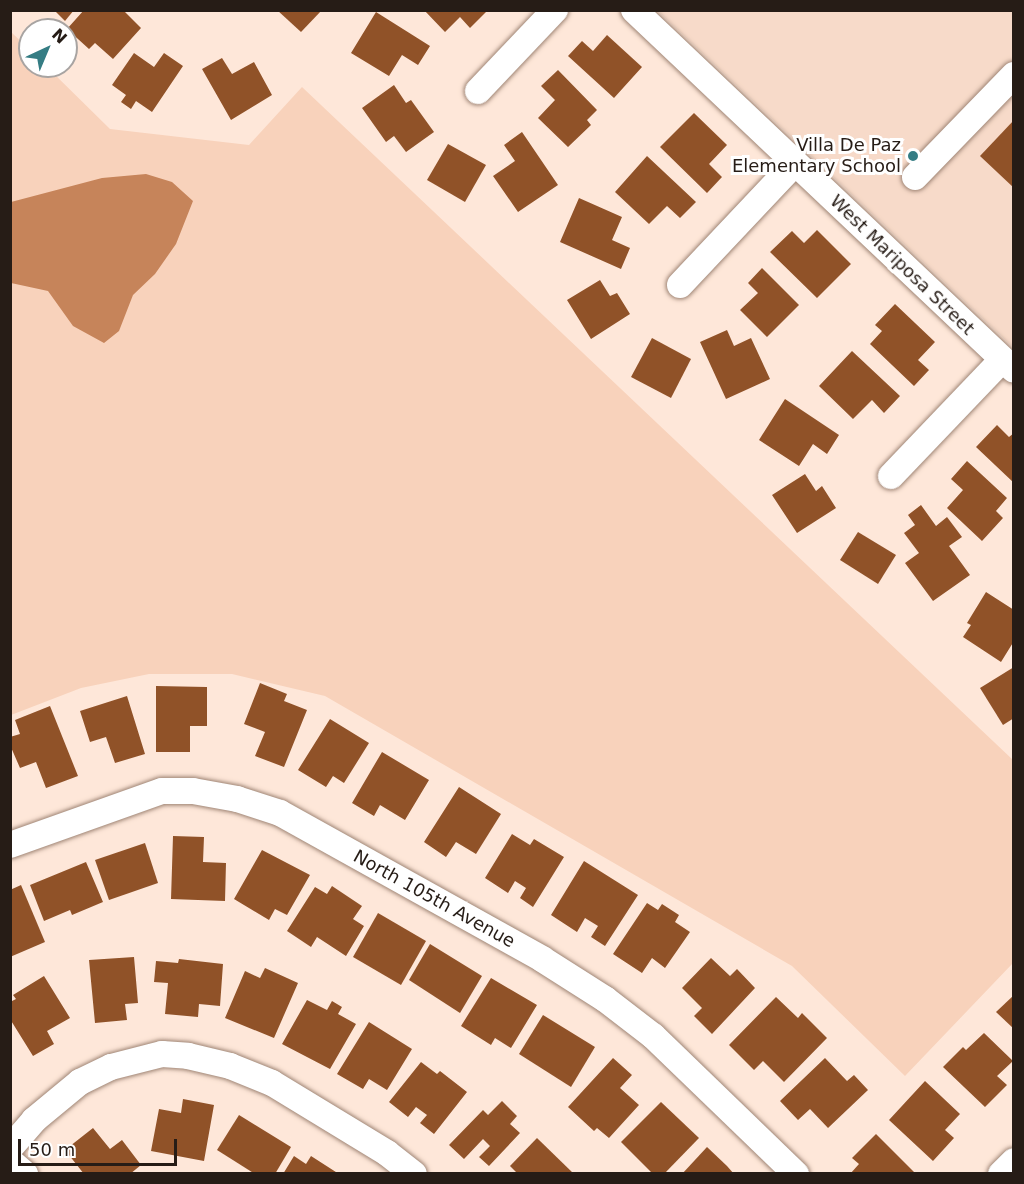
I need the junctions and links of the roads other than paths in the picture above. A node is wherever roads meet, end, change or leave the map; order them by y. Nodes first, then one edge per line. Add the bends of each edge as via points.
1 (555, 10) edge
2 (634, 10) edge
3 (1014, 75) edge
4 (478, 91) dead end
5 (795, 163) junction
6 (915, 177) dead end
7 (680, 285) dead end
8 (1008, 365) edge
9 (891, 476) dead end
10 (10, 845) edge
11 (10, 1148) edge
12 (10, 1161) edge
13 (1014, 1161) edge
14 (25, 1173) edge
15 (414, 1173) edge
16 (796, 1173) edge
17 (1001, 1173) edge

1 - 4 street
2 - 5 street, West Mariposa Street
3 - 6 street
5 - 7 street
5 - 8 street, West Mariposa Street
8 - 9 street
10 - 16 street, North 105th Avenue via 162,791 193,791 237,799 280,813 542,959 605,999 653,1036
11 - 15 street via 34,1120 80,1082 111,1067 162,1054 230,1066 272,1083
12 - 14 street
13 - 17 street

